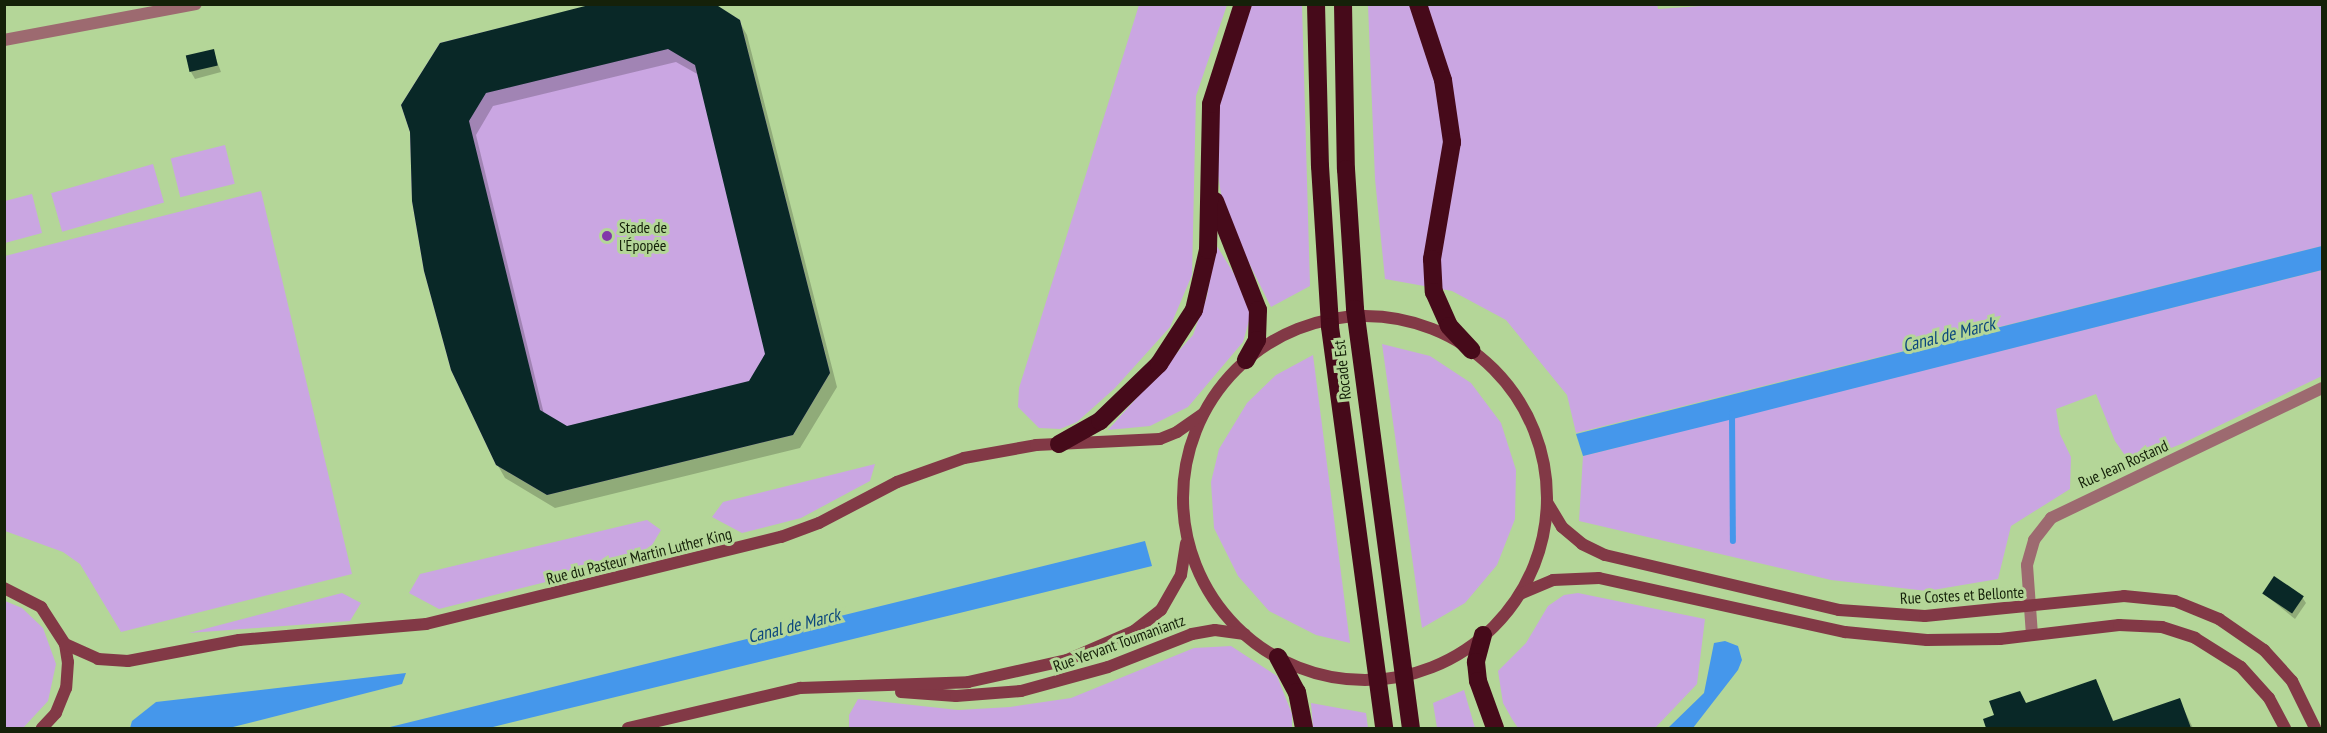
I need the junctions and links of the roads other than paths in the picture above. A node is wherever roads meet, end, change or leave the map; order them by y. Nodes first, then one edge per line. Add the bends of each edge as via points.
1 (196, 4) edge
2 (1243, 4) edge
3 (1316, 4) edge
4 (1343, 4) edge
5 (1418, 4) edge
6 (4, 40) edge
7 (1209, 173) junction
8 (1471, 350) junction
9 (1246, 360) junction
10 (2322, 388) edge
11 (1203, 414) junction
12 (1059, 444) junction
13 (1547, 501) junction
14 (1187, 536) junction
15 (4, 588) edge
16 (1519, 594) junction
17 (2029, 608) junction
18 (1245, 634) junction
19 (1483, 636) junction
20 (2032, 636) junction
21 (65, 644) junction
22 (1278, 657) junction
23 (862, 685) junction
24 (42, 729) edge
25 (628, 729) edge
26 (1304, 729) edge
27 (1384, 729) edge
28 (1411, 729) edge
29 (1495, 729) edge
30 (2285, 729) edge
31 (2315, 729) edge

1 - 6 street
2 - 7 highway via 1211,104
3 - 27 highway, Rocade Est via 1324,237 1336,379
4 - 28 highway, Rocade Est via 1350,242 1363,381
5 - 8 highway via 1443,80 1452,142 1433,251 1434,292 1449,326
7 - 9 highway via 1222,224 1257,303 1257,340
7 - 12 highway via 1205,273 1184,330 1159,364 1100,421
8 - 9 main road via 1408,321 1357,316 1323,321 1290,332
8 - 13 main road via 1507,384 1525,412 1542,458
9 - 11 main road via 1222,385
10 - 17 street, Rue Jean Rostand via 2058,513 2038,532 2029,554
11 - 12 main road, Rue du Pasteur Martin Luther King via 1160,439
11 - 14 main road via 1190,446 1184,479
12 - 21 main road, Rue du Pasteur Martin Luther King via 989,452 945,464 781,537 426,624 229,641 128,661 98,659
13 - 16 main road via 1537,556
13 - 17 main road, Rue Costes et Bellonte via 1562,527 1582,544 1605,555 1826,608 1925,616
14 - 18 main road via 1208,590
14 - 23 main road, Rue Yervant Toumaniantz via 1181,575 1171,596 1150,620 1114,641 1040,668 992,679 923,686
15 - 21 main road via 41,607
16 - 19 main road
16 - 20 main road via 1553,580 1599,578 1855,633 1944,640
17 - 20 street, Rue Jean Rostand
17 - 31 main road, Rue Costes et Bellonte via 2124,596 2163,599 2198,609 2243,633 2274,660 2298,692
18 - 22 main road
18 - 23 main road, Rue Yervant Toumaniantz via 1215,630 1192,634 1072,679 999,694 934,696
19 - 22 main road via 1441,663 1409,674 1375,679 1325,675
19 - 29 highway via 1476,662 1478,681
20 - 30 main road via 2135,624 2184,634 2221,652 2251,676 2269,698
21 - 24 main road via 66,688 56,713
22 - 26 highway via 1297,692
23 - 25 main road, Rue Yervant Toumaniantz via 800,688

